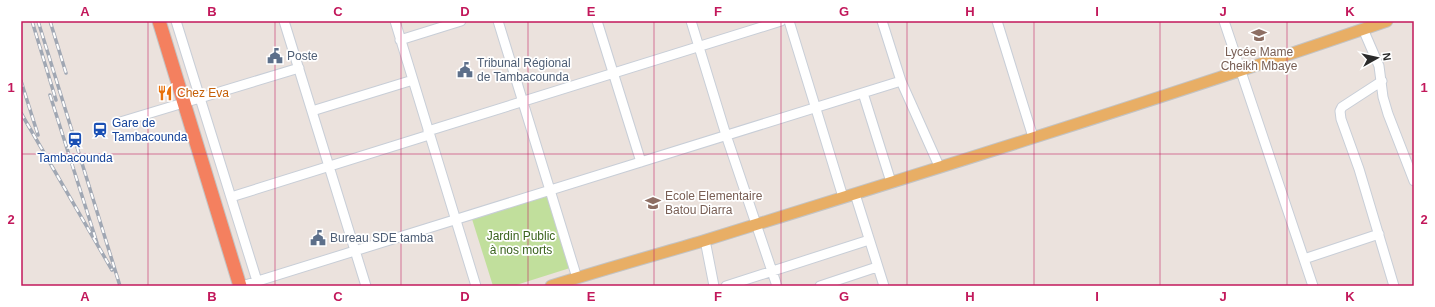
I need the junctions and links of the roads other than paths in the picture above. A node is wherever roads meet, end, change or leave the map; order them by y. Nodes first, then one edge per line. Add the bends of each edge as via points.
1 (159, 21) edge
2 (176, 21) edge
3 (284, 21) edge
4 (394, 21) edge
5 (461, 21) edge
6 (498, 21) edge
7 (597, 21) edge
8 (691, 21) edge
9 (781, 21) edge
10 (789, 21) edge
11 (882, 21) edge
12 (997, 21) edge
13 (1224, 21) edge
14 (1387, 21) edge
15 (1363, 29) junction
16 (400, 40) junction
17 (699, 47) junction
18 (299, 68) junction
19 (1240, 72) junction
20 (613, 73) junction
21 (413, 80) junction
22 (901, 81) junction
23 (1382, 81) junction
24 (863, 93) junction
25 (200, 99) junction
26 (523, 101) junction
27 (184, 104) junction
28 (816, 108) junction
29 (312, 111) junction
30 (117, 123) dead end
31 (429, 133) junction
32 (726, 135) junction
33 (1033, 137) junction
34 (641, 162) junction
35 (329, 166) junction
36 (939, 166) junction
37 (1414, 181) edge
38 (891, 182) junction
39 (550, 190) junction
40 (855, 194) junction
41 (231, 197) junction
42 (843, 197) junction
43 (456, 220) junction
44 (757, 223) junction
45 (1379, 234) junction
46 (705, 240) junction
47 (869, 240) junction
48 (355, 251) junction
49 (1304, 259) junction
50 (877, 267) junction
51 (772, 271) junction
52 (577, 278) junction
53 (257, 281) junction
54 (241, 286) edge
55 (366, 286) edge
56 (476, 286) edge
57 (550, 286) edge
58 (714, 286) edge
59 (726, 286) edge
60 (777, 286) edge
61 (820, 286) edge
62 (884, 286) edge
63 (1313, 286) edge
64 (1394, 286) edge

1 - 27 highway
2 - 25 street
3 - 18 street
4 - 16 street
5 - 16 street
6 - 26 street
7 - 20 street
8 - 17 street
9 - 17 street
10 - 28 street
11 - 22 street
12 - 33 street
13 - 19 street
14 - 15 main road
15 - 19 main road
15 - 23 street via 1379,66
16 - 21 street
17 - 20 street
17 - 32 street
18 - 25 street
18 - 29 street
19 - 33 main road
19 - 49 street
20 - 26 street
20 - 34 street
21 - 29 street
21 - 31 street
22 - 24 street
22 - 36 street
23 - 37 street via 1388,114
23 - 45 street via 1342,107 1340,111
24 - 28 street
24 - 38 street
25 - 27 street
25 - 41 street
26 - 31 street
26 - 39 street
27 - 30 street
27 - 54 highway
28 - 32 street
28 - 42 street
29 - 35 street
31 - 35 street
31 - 43 street
32 - 34 street
32 - 44 street
33 - 36 main road
34 - 39 street
35 - 41 street
35 - 48 street
36 - 38 main road
38 - 40 main road
39 - 43 street
39 - 52 street
40 - 42 main road
40 - 47 street
41 - 53 street
42 - 44 main road
43 - 48 street
43 - 56 street
44 - 46 main road
44 - 51 street
45 - 49 street
45 - 64 street
46 - 52 main road
46 - 58 street
47 - 50 street
47 - 51 street
48 - 53 street
48 - 55 street
49 - 63 street
50 - 61 street
50 - 62 street
51 - 59 street
51 - 60 street
52 - 57 main road
53 - 54 street

